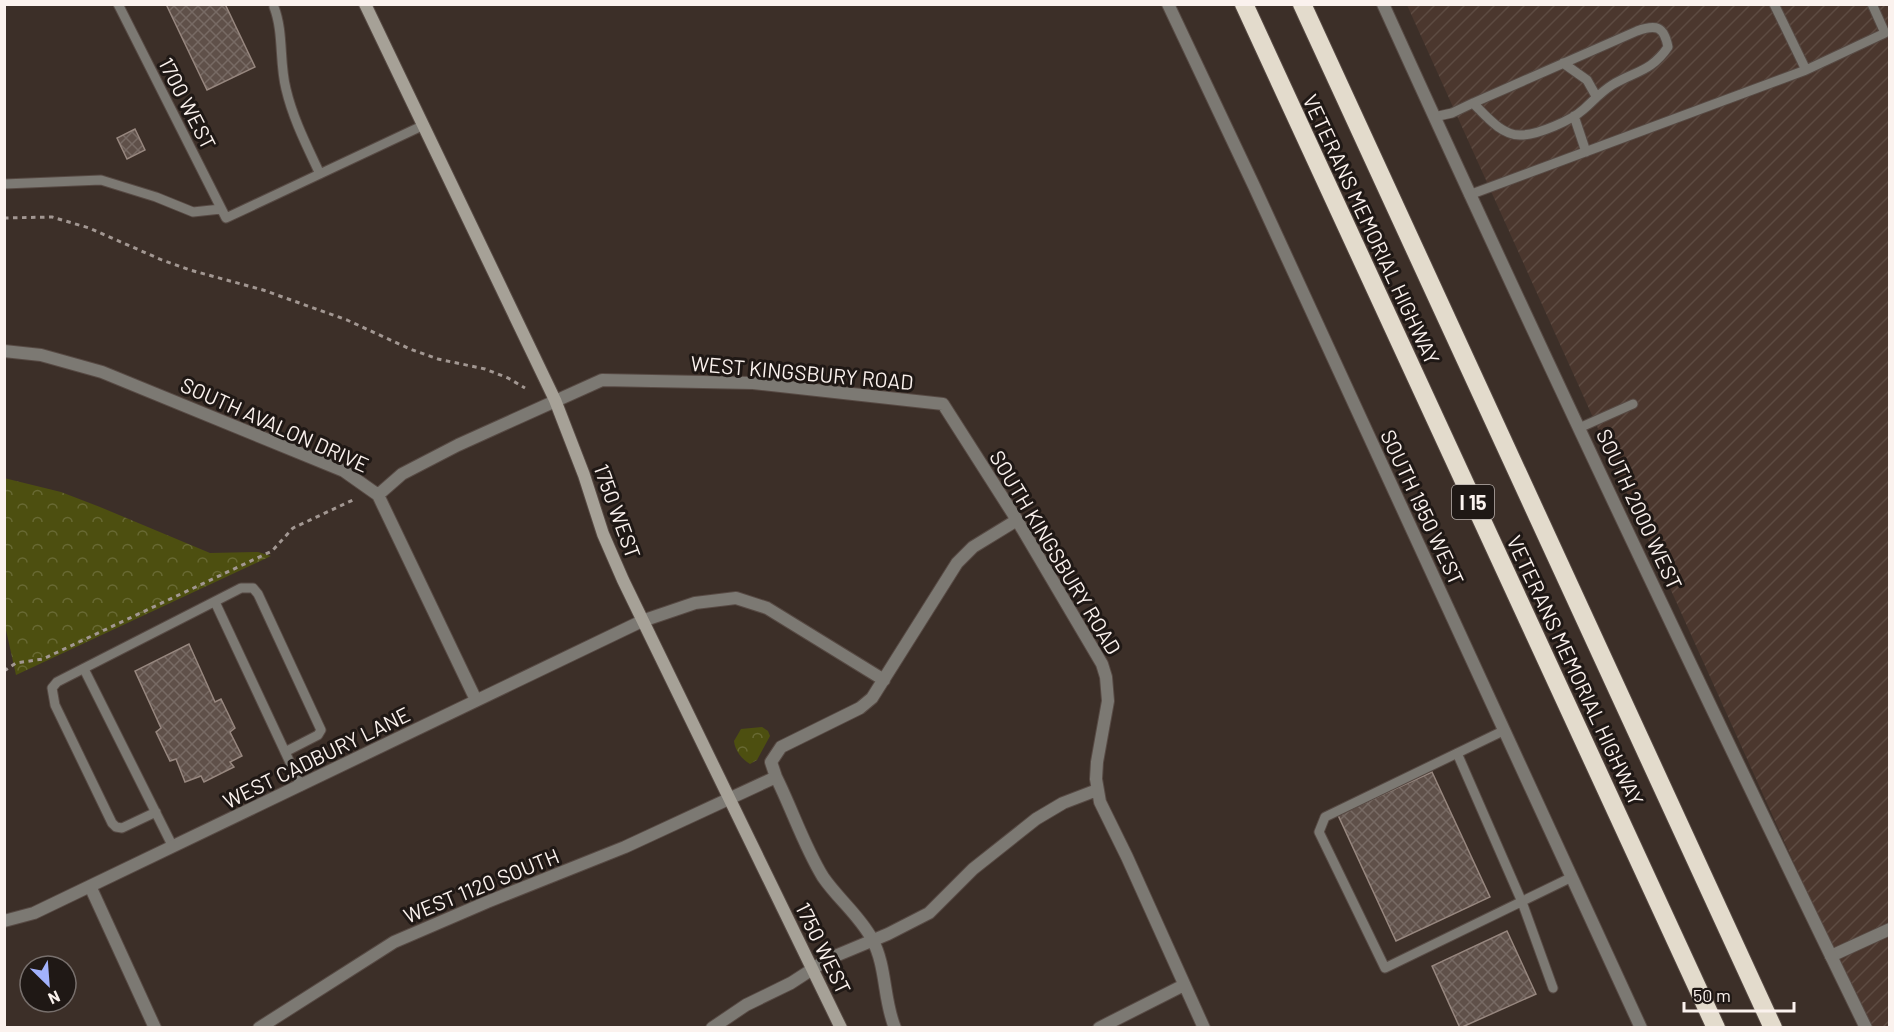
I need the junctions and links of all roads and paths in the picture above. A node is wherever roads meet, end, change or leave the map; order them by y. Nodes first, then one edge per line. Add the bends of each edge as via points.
1 (118, 4) edge
2 (365, 4) edge
3 (1168, 4) edge
4 (1244, 4) edge
5 (1302, 4) edge
6 (1383, 4) edge
7 (1774, 4) edge
8 (1872, 4) edge
9 (274, 7) dead end
10 (1563, 63) junction
11 (1806, 70) junction
12 (1596, 96) junction
13 (1473, 103) junction
14 (1574, 116) junction
15 (1434, 117) junction
16 (424, 125) junction
17 (1586, 152) junction
18 (320, 174) junction
19 (4, 184) edge
20 (1469, 195) junction
21 (222, 208) junction
22 (4, 218) edge
23 (4, 351) edge
24 (525, 388) dead end
25 (555, 400) junction
26 (943, 404) joint
27 (1633, 404) dead end
28 (1580, 428) junction
29 (378, 495) junction
30 (355, 499) dead end
31 (1017, 520) junction
32 (214, 602) junction
33 (642, 621) junction
34 (84, 669) junction
35 (4, 670) edge
36 (884, 680) junction
37 (476, 700) junction
38 (1505, 730) junction
39 (285, 752) junction
40 (1457, 753) junction
41 (776, 777) junction
42 (301, 786) junction
43 (1097, 790) junction
44 (729, 798) junction
45 (156, 812) junction
46 (173, 847) junction
47 (1572, 877) junction
48 (90, 886) junction
49 (1522, 902) junction
50 (4, 921) edge
51 (1890, 929) edge
52 (872, 939) junction
53 (1832, 957) junction
54 (812, 969) junction
55 (1184, 985) junction
56 (1553, 988) dead end
57 (155, 1028) edge
58 (259, 1028) edge
59 (712, 1028) edge
60 (841, 1028) edge
61 (895, 1028) edge
62 (1099, 1028) edge
63 (1204, 1028) edge
64 (1641, 1028) edge
65 (1716, 1028) edge
66 (1773, 1028) edge
67 (1866, 1028) edge

1 - 21 lane, 1700 WEST
2 - 16 main road, 1750 WEST
3 - 38 street, SOUTH 1950 WEST
4 - 65 highway, VETERANS MEMORIAL HIGHWAY / I 15
5 - 66 highway, VETERANS MEMORIAL HIGHWAY / I 15
6 - 15 street, SOUTH 2000 WEST
7 - 11 lane
8 - 11 lane via 1885,33
9 - 18 lane via 279,18 285,87
10 - 12 lane via 1587,80
10 - 12 lane via 1637,30 1650,26 1660,29 1668,47 1659,60
10 - 13 lane
11 - 17 lane
12 - 14 lane
13 - 14 lane via 1501,129 1520,135 1536,133
13 - 15 lane
14 - 17 lane
15 - 20 street, SOUTH 2000 WEST
16 - 18 lane
16 - 25 main road, 1750 WEST
17 - 20 lane
18 - 21 lane, 1700 WEST via 226,218
19 - 21 lane via 101,180 193,212
20 - 28 street, SOUTH 2000 WEST
22 - 24 path via 52,217 89,228 172,263 263,290 347,320 429,356 485,369
23 - 29 street, SOUTH AVALON DRIVE via 41,355 102,372 344,471
25 - 26 street, WEST KINGSBURY ROAD via 602,380 753,383
25 - 29 street, WEST KINGSBURY ROAD via 402,474
25 - 33 main road, 1750 WEST via 603,534
26 - 31 street, SOUTH KINGSBURY ROAD
27 - 28 lane
28 - 53 street, SOUTH 2000 WEST
29 - 37 street, SOUTH AVALON DRIVE
30 - 35 path via 293,528 272,550 42,659 16,663
31 - 36 street via 973,546 957,563
31 - 43 street, SOUTH KINGSBURY ROAD via 1094,648 1106,676 1108,701 1097,762
32 - 34 lane
32 - 39 lane
32 - 39 lane via 241,588 253,588 258,594 321,730
33 - 36 street, WEST CADBURY LANE via 695,603 736,598 767,609
33 - 37 street, WEST CADBURY LANE
33 - 44 main road, 1750 WEST
34 - 45 lane
34 - 45 lane via 57,682 52,696 112,823 122,828
36 - 41 street via 860,708 776,752 771,762
37 - 42 street, WEST CADBURY LANE
38 - 40 lane
38 - 47 street, SOUTH 1950 WEST
39 - 42 lane
40 - 49 lane
40 - 49 lane via 1325,817 1319,832 1385,968
41 - 44 street, WEST 1120 SOUTH
41 - 52 street via 822,875
42 - 46 street, WEST CADBURY LANE
43 - 52 street via 1036,819 973,869 929,913
43 - 55 street, SOUTH KINGSBURY ROAD
44 - 54 main road, 1750 WEST
44 - 58 street, WEST 1120 SOUTH via 625,847 394,942
45 - 46 lane
46 - 48 street, WEST CADBURY LANE
47 - 49 lane
47 - 64 street, SOUTH 1950 WEST
48 - 50 street, WEST CADBURY LANE via 34,913
48 - 57 street
49 - 56 lane
51 - 53 street
52 - 54 street
52 - 61 street
53 - 67 street, SOUTH 2000 WEST
54 - 59 street
54 - 60 main road, 1750 WEST
55 - 62 street
55 - 63 street, SOUTH KINGSBURY ROAD

